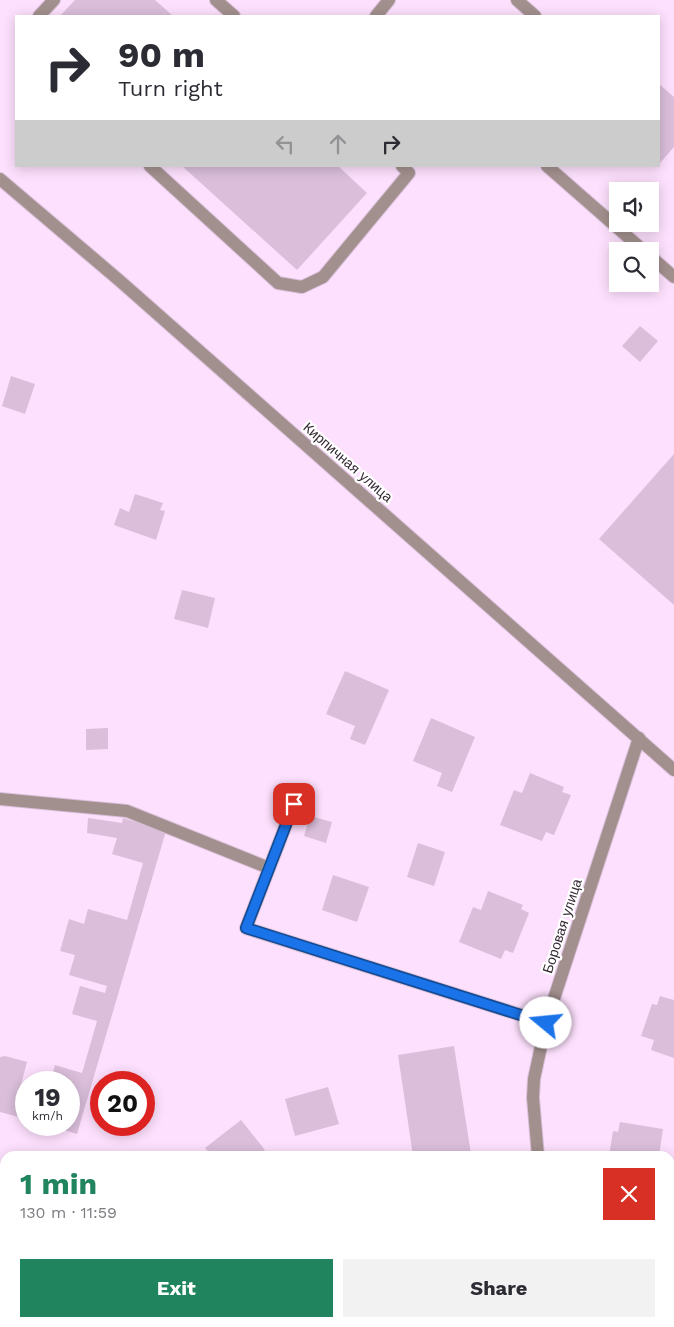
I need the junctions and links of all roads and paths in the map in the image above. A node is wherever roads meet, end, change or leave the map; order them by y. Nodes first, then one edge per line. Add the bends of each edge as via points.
1 (54, 0) edge
2 (216, 0) edge
3 (389, 0) edge
4 (517, 0) edge
5 (40, 15) edge
6 (233, 15) edge
7 (377, 15) edge
8 (534, 15) edge
9 (151, 167) edge
10 (403, 167) edge
11 (548, 167) edge
12 (0, 179) edge
13 (634, 242) edge
14 (659, 264) edge
15 (674, 277) edge
16 (639, 738) junction
17 (674, 770) edge
18 (0, 799) edge
19 (294, 804) dead end
20 (269, 868) junction
21 (546, 1023) junction
22 (538, 1151) edge

1 - 5 street
2 - 6 street
3 - 7 street
4 - 8 street
9 - 10 street via 278,283 302,287 323,277 409,173
11 - 13 street
12 - 16 street, Кирпичная улица
14 - 15 street
16 - 17 street, Кирпичная улица
16 - 21 street, Боровая улица
18 - 20 street via 127,811
19 - 20 street
20 - 21 street via 246,928
21 - 22 street, Боровая улица via 535,1070 533,1098

